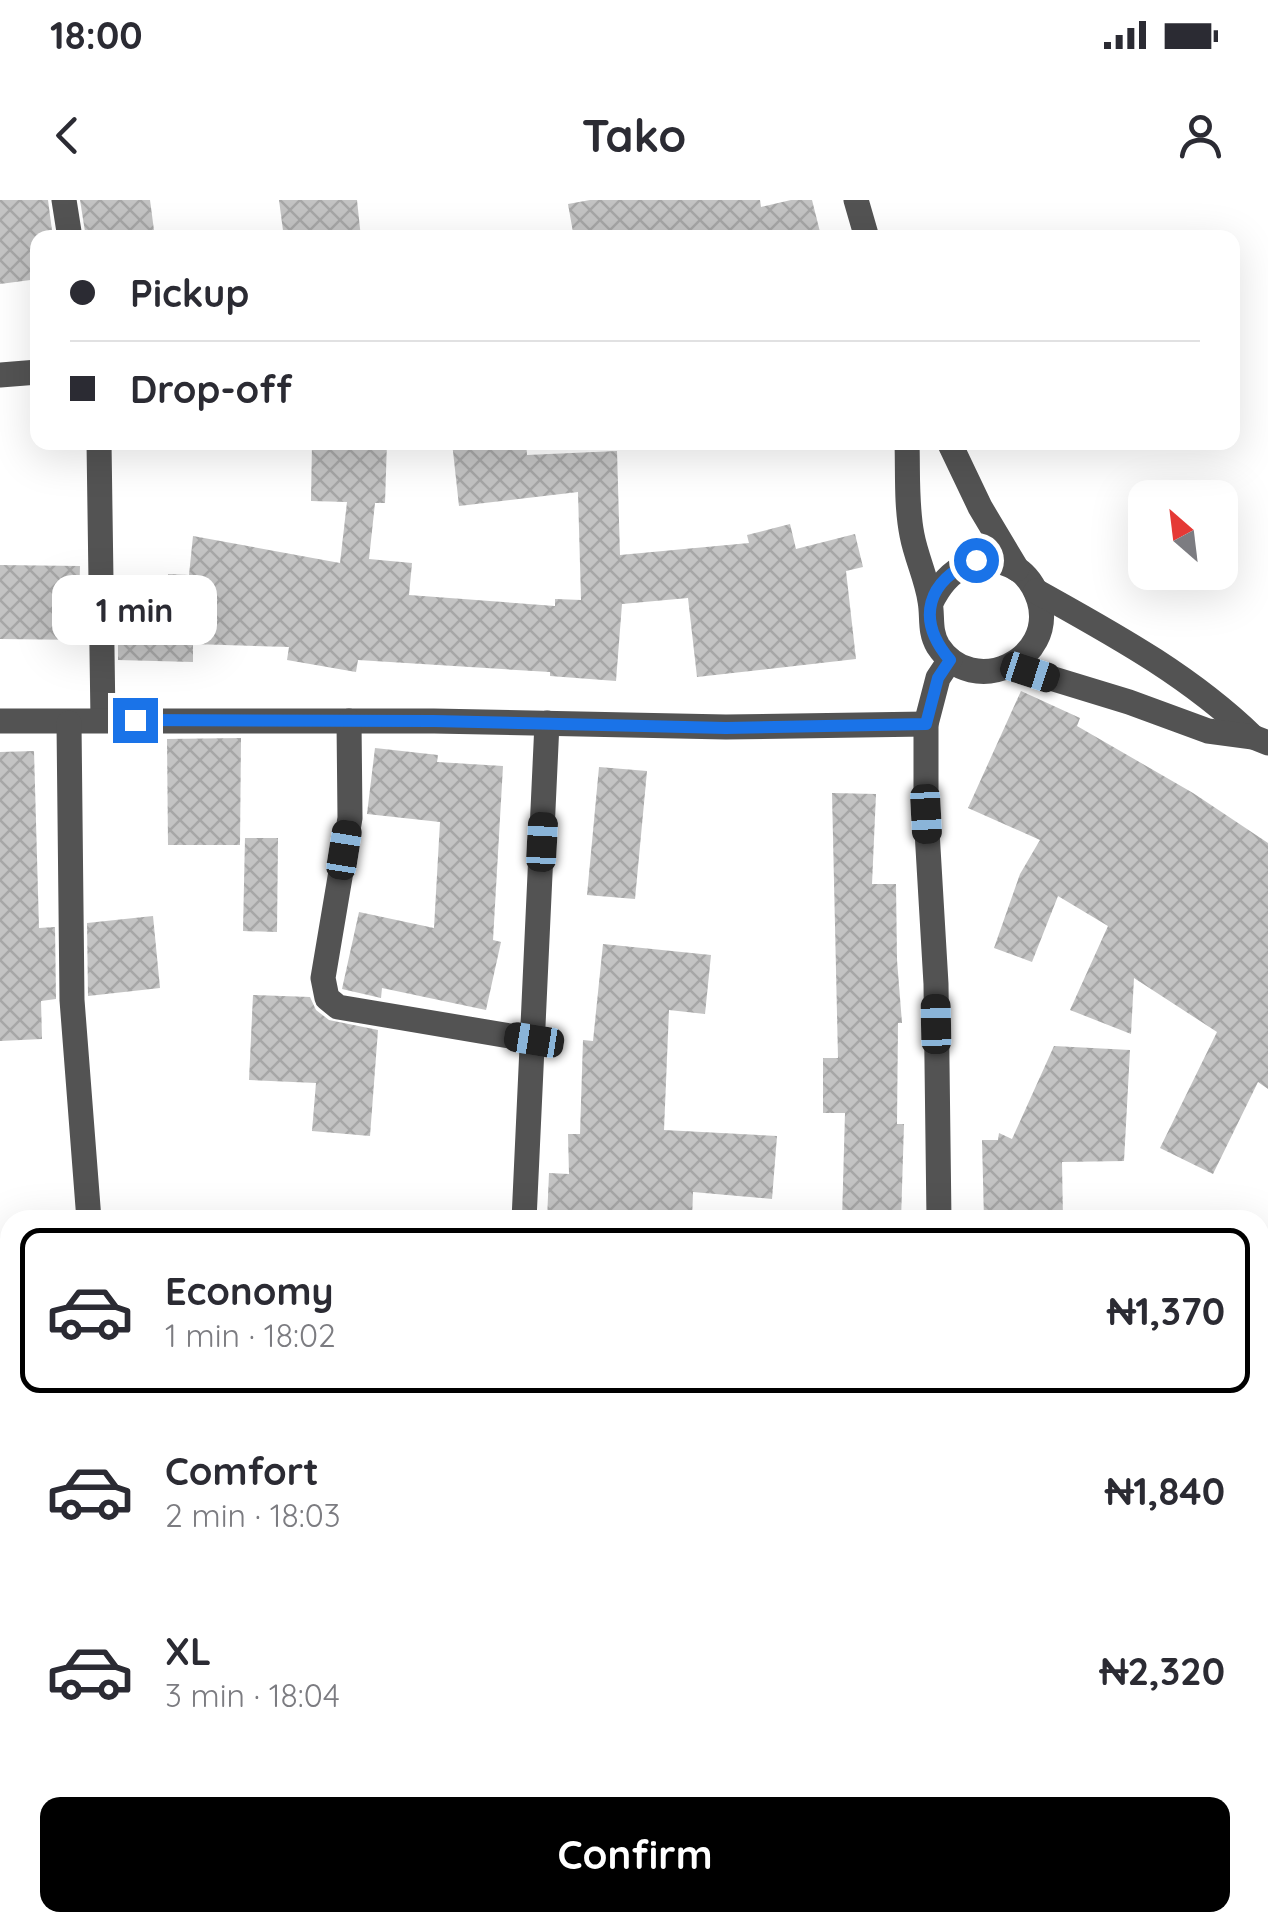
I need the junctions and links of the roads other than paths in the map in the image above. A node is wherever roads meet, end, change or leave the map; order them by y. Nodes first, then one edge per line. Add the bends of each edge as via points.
1 (64, 200) edge
2 (856, 200) edge
3 (69, 230) edge
4 (865, 230) edge
5 (30, 373) edge
6 (0, 375) edge
7 (100, 450) edge
8 (908, 450) edge
9 (952, 450) edge
10 (1017, 570) junction
11 (1036, 592) junction
12 (930, 603) junction
13 (950, 660) junction
14 (1011, 666) junction
15 (103, 720) junction
16 (0, 721) edge
17 (349, 721) junction
18 (69, 722) junction
19 (547, 723) junction
20 (926, 724) junction
21 (1260, 740) edge
22 (534, 1040) junction
23 (88, 1210) edge
24 (525, 1210) edge
25 (939, 1210) edge

1 - 3 street
2 - 4 street
5 - 6 street
7 - 15 street
8 - 12 street via 912,534
9 - 10 street
10 - 11 street
10 - 12 street via 976,560 956,568
11 - 14 street via 1039,634
11 - 21 street via 1132,645 1215,700
12 - 13 street via 936,644
13 - 14 street via 969,670
13 - 20 street
14 - 21 street via 1208,731
15 - 17 street
15 - 18 street
16 - 18 street
17 - 19 street
17 - 22 street via 350,818 323,978 328,998 338,1006
18 - 23 street via 72,1000
19 - 20 street
19 - 22 street
20 - 25 street
22 - 24 street

